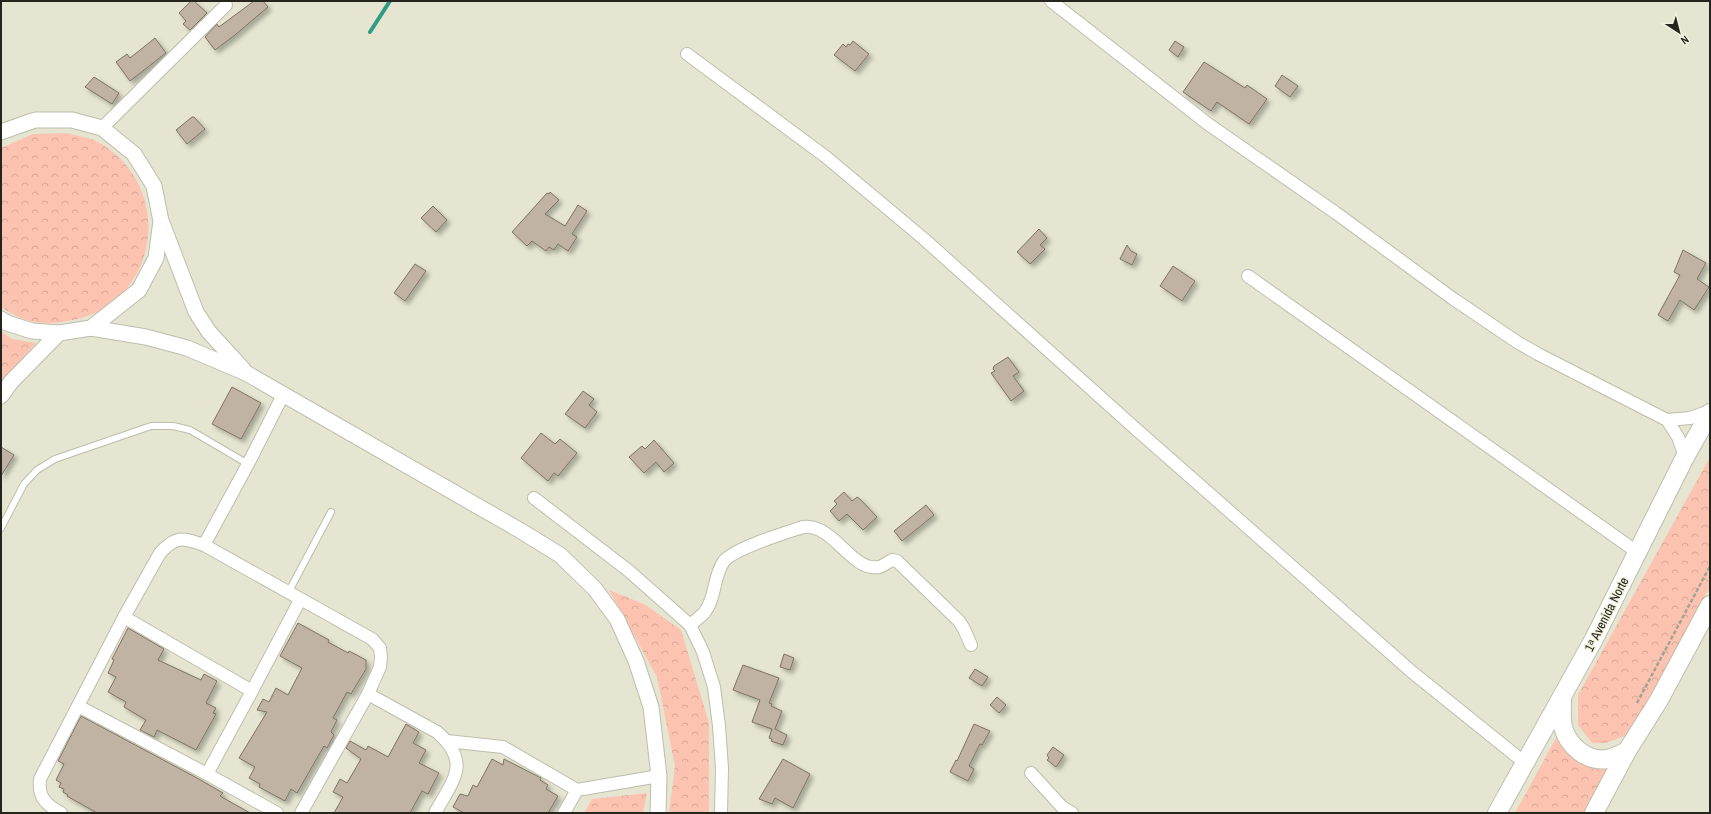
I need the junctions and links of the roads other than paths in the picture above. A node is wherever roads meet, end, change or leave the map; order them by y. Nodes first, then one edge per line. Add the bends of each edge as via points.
1 (1051, 1) edge
2 (226, 5) dead end
3 (687, 54) dead end
4 (102, 128) junction
5 (1, 132) edge
6 (161, 221) junction
7 (1248, 276) dead end
8 (1, 319) edge
9 (91, 328) junction
10 (59, 333) junction
11 (246, 373) junction
12 (283, 395) junction
13 (1, 396) edge
14 (1710, 412) edge
15 (1667, 420) junction
16 (1685, 457) junction
17 (248, 464) junction
18 (534, 498) dead end
19 (331, 512) dead end
20 (1, 528) edge
21 (204, 545) junction
22 (1637, 552) junction
23 (288, 593) junction
24 (300, 600) junction
25 (1710, 605) edge
26 (124, 617) junction
27 (690, 625) junction
28 (971, 645) dead end
29 (252, 691) junction
30 (368, 694) junction
31 (1562, 699) junction
32 (78, 706) junction
33 (447, 741) junction
34 (1627, 751) junction
35 (1525, 763) junction
36 (1030, 773) dead end
37 (207, 774) junction
38 (659, 776) junction
39 (577, 790) junction
40 (61, 813) edge
41 (277, 813) edge
42 (301, 813) edge
43 (435, 813) edge
44 (564, 813) edge
45 (658, 813) edge
46 (721, 813) edge
47 (1072, 813) edge
48 (1497, 813) edge
49 (1594, 813) edge

1 - 15 street via 1208,124 1452,298 1538,354
2 - 4 street
3 - 35 street via 826,157 924,239 1412,672
4 - 5 street via 72,120 35,120
4 - 6 street via 134,154 154,186
6 - 9 street via 156,258 139,290
6 - 11 street via 196,312 209,332
7 - 22 street
8 - 10 street via 32,331
9 - 10 street
9 - 11 street via 146,337 187,348
10 - 13 street via 11,382
11 - 12 street
12 - 17 street
12 - 38 street via 521,530 560,555 595,589 616,620 636,661 651,707
14 - 15 street via 1690,418
14 - 16 main road, 1ᵃ Avenida Norte
15 - 16 street via 1678,437
16 - 22 main road, 1ᵃ Avenida Norte
17 - 20 lane via 190,430 173,426 151,426 55,459 37,470 24,484
17 - 21 street
18 - 27 street via 628,571
19 - 23 lane
21 - 23 street
21 - 26 street via 184,539 174,540 168,544 160,553
22 - 31 main road, 1ᵃ Avenida Norte
23 - 24 street
24 - 29 street
24 - 30 street via 372,639 380,648 380,667
25 - 34 main road via 1659,700
26 - 29 street
26 - 32 street
27 - 28 street via 705,612 720,569 730,556 811,526 824,531 864,565 880,567 892,560 897,561 958,621
27 - 46 street via 703,652 714,686 722,768
29 - 37 street
30 - 33 street via 437,732
30 - 42 street
31 - 34 main road via 1567,737 1580,752 1586,756 1607,759
31 - 35 main road, 1ᵃ Avenida Norte
32 - 37 street
32 - 40 street via 40,779 39,789 44,801
33 - 39 street via 503,747
33 - 43 street via 457,760 456,769 453,780
34 - 49 main road
35 - 48 main road, 1ᵃ Avenida Norte
36 - 47 street via 1062,807
37 - 41 street
38 - 39 street
38 - 45 street
39 - 44 street

